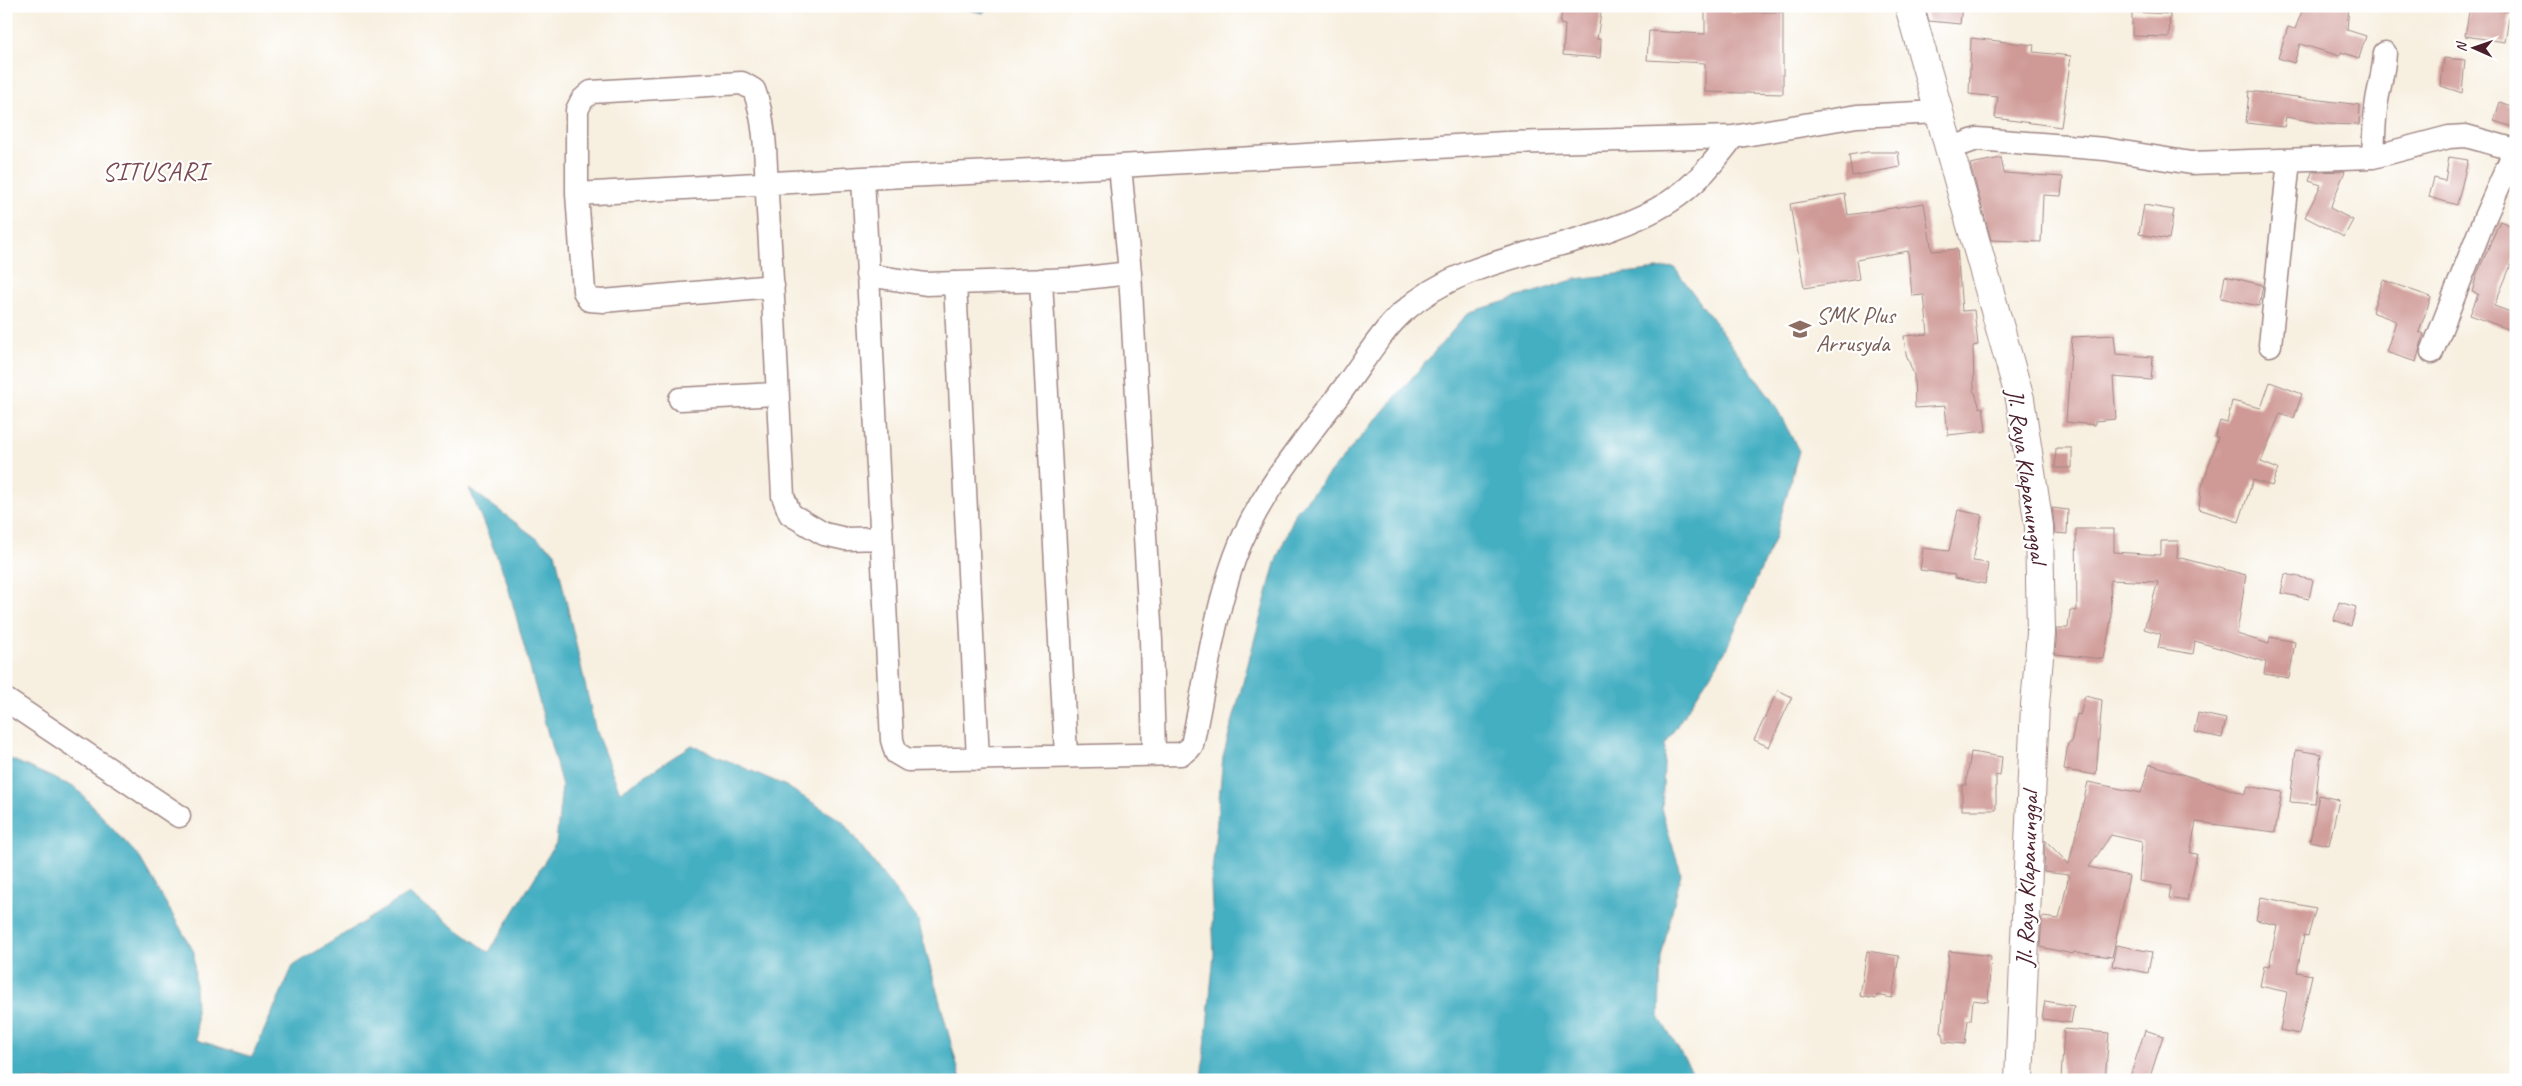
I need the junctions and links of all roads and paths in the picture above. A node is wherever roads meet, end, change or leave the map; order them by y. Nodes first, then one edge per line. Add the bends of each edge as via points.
1 (1909, 6) edge
2 (2384, 53) dead end
3 (1939, 112) junction
4 (1733, 137) junction
5 (1950, 149) junction
6 (2515, 150) edge
7 (2373, 157) junction
8 (2289, 160) junction
9 (1120, 166) junction
10 (863, 178) junction
11 (766, 185) junction
12 (577, 194) junction
13 (1130, 273) junction
14 (867, 275) junction
15 (1041, 280) junction
16 (955, 283) junction
17 (773, 286) junction
18 (2270, 345) dead end
19 (2432, 352) dead end
20 (777, 394) junction
21 (680, 400) dead end
22 (882, 538) junction
23 (6, 700) edge
24 (1154, 753) junction
25 (1066, 755) junction
26 (978, 758) junction
27 (179, 816) dead end
28 (2019, 1080) edge

1 - 3 street, Jl. Raya Klapanunggal
2 - 7 street
3 - 4 street via 1857,116
3 - 5 street, Jl. Raya Klapanunggal
4 - 9 street via 1506,143
4 - 24 street via 1708,169 1669,202 1615,226 1467,273 1441,285 1404,311 1287,465 1256,513 1235,556 1222,598 1192,745 1181,754
5 - 8 street via 1977,139 2105,149 2191,163
5 - 28 street, Jl. Raya Klapanunggal via 2020,400 2039,526 2041,633
6 - 7 street via 2466,136 2449,137
6 - 19 street via 2484,217
7 - 8 street
8 - 18 street
9 - 10 street
9 - 13 street
10 - 11 street
10 - 14 street
11 - 12 street
11 - 12 street via 758,101 754,90 742,83 591,92 577,110
11 - 17 street
12 - 17 street via 584,291 589,300
13 - 15 street
13 - 24 street via 1151,641
14 - 16 street via 926,284
14 - 22 street
15 - 16 street
15 - 25 street
16 - 26 street
17 - 20 street
20 - 21 street
20 - 22 street via 782,496 790,514 824,534 846,539
22 - 26 street via 892,740 896,753 908,760
23 - 27 street
24 - 25 street
25 - 26 street

